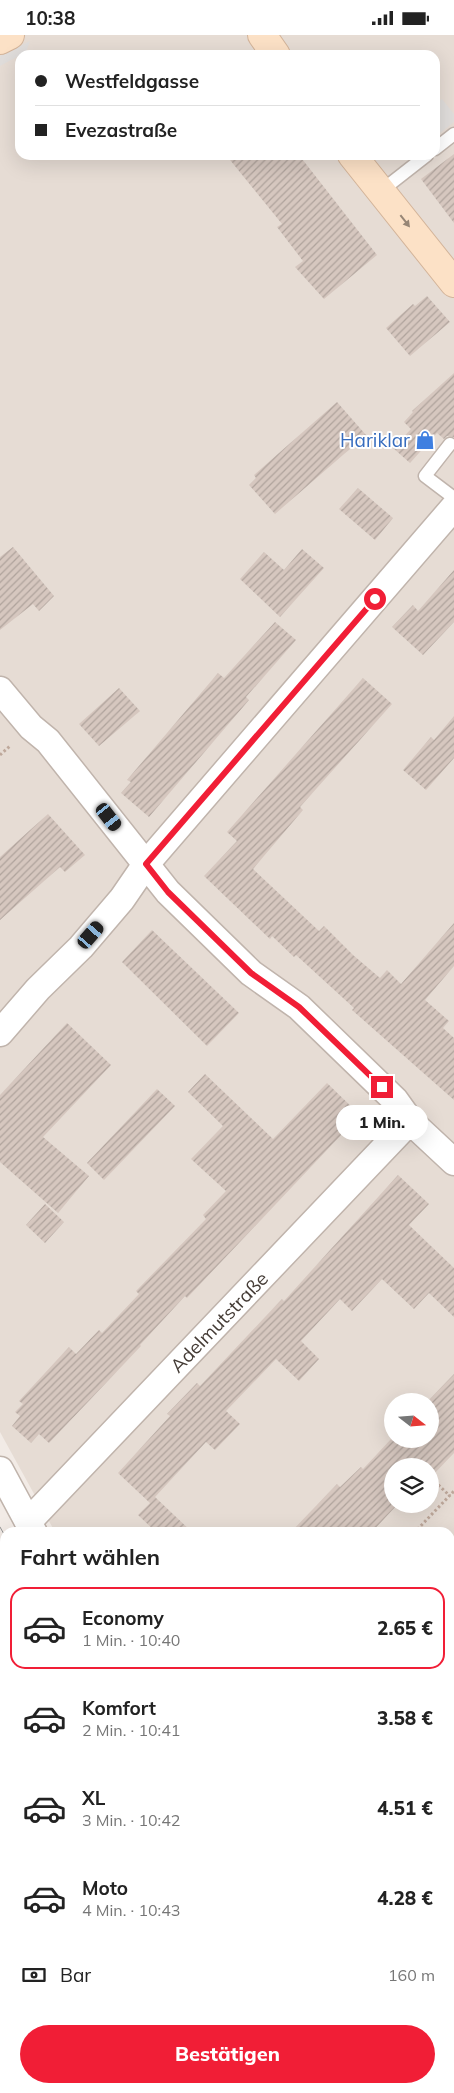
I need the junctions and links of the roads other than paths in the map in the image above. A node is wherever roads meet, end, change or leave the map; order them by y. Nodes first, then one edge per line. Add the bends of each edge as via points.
1 (10, 35) edge
2 (262, 35) edge
3 (0, 40) edge
4 (272, 50) edge
5 (454, 134) edge
6 (440, 145) edge
7 (356, 160) edge
8 (421, 160) edge
9 (381, 191) junction
10 (454, 283) edge
11 (450, 445) dead end
12 (454, 498) edge
13 (454, 507) edge
14 (0, 690) edge
15 (146, 864) junction
16 (0, 1033) edge
17 (410, 1121) junction
18 (454, 1162) edge
19 (0, 1470) edge
20 (31, 1527) edge

1 - 3 main road
2 - 4 main road
5 - 6 lane
7 - 9 main road
8 - 9 lane
9 -> 10 main road
11 - 12 lane via 425,476
13 - 15 street
14 - 15 street via 48,741
15 - 16 street via 122,899
15 - 17 street via 168,892 251,973 299,1007 396,1100
17 - 18 street
17 - 20 street, Adelmutstraße
19 - 20 street

